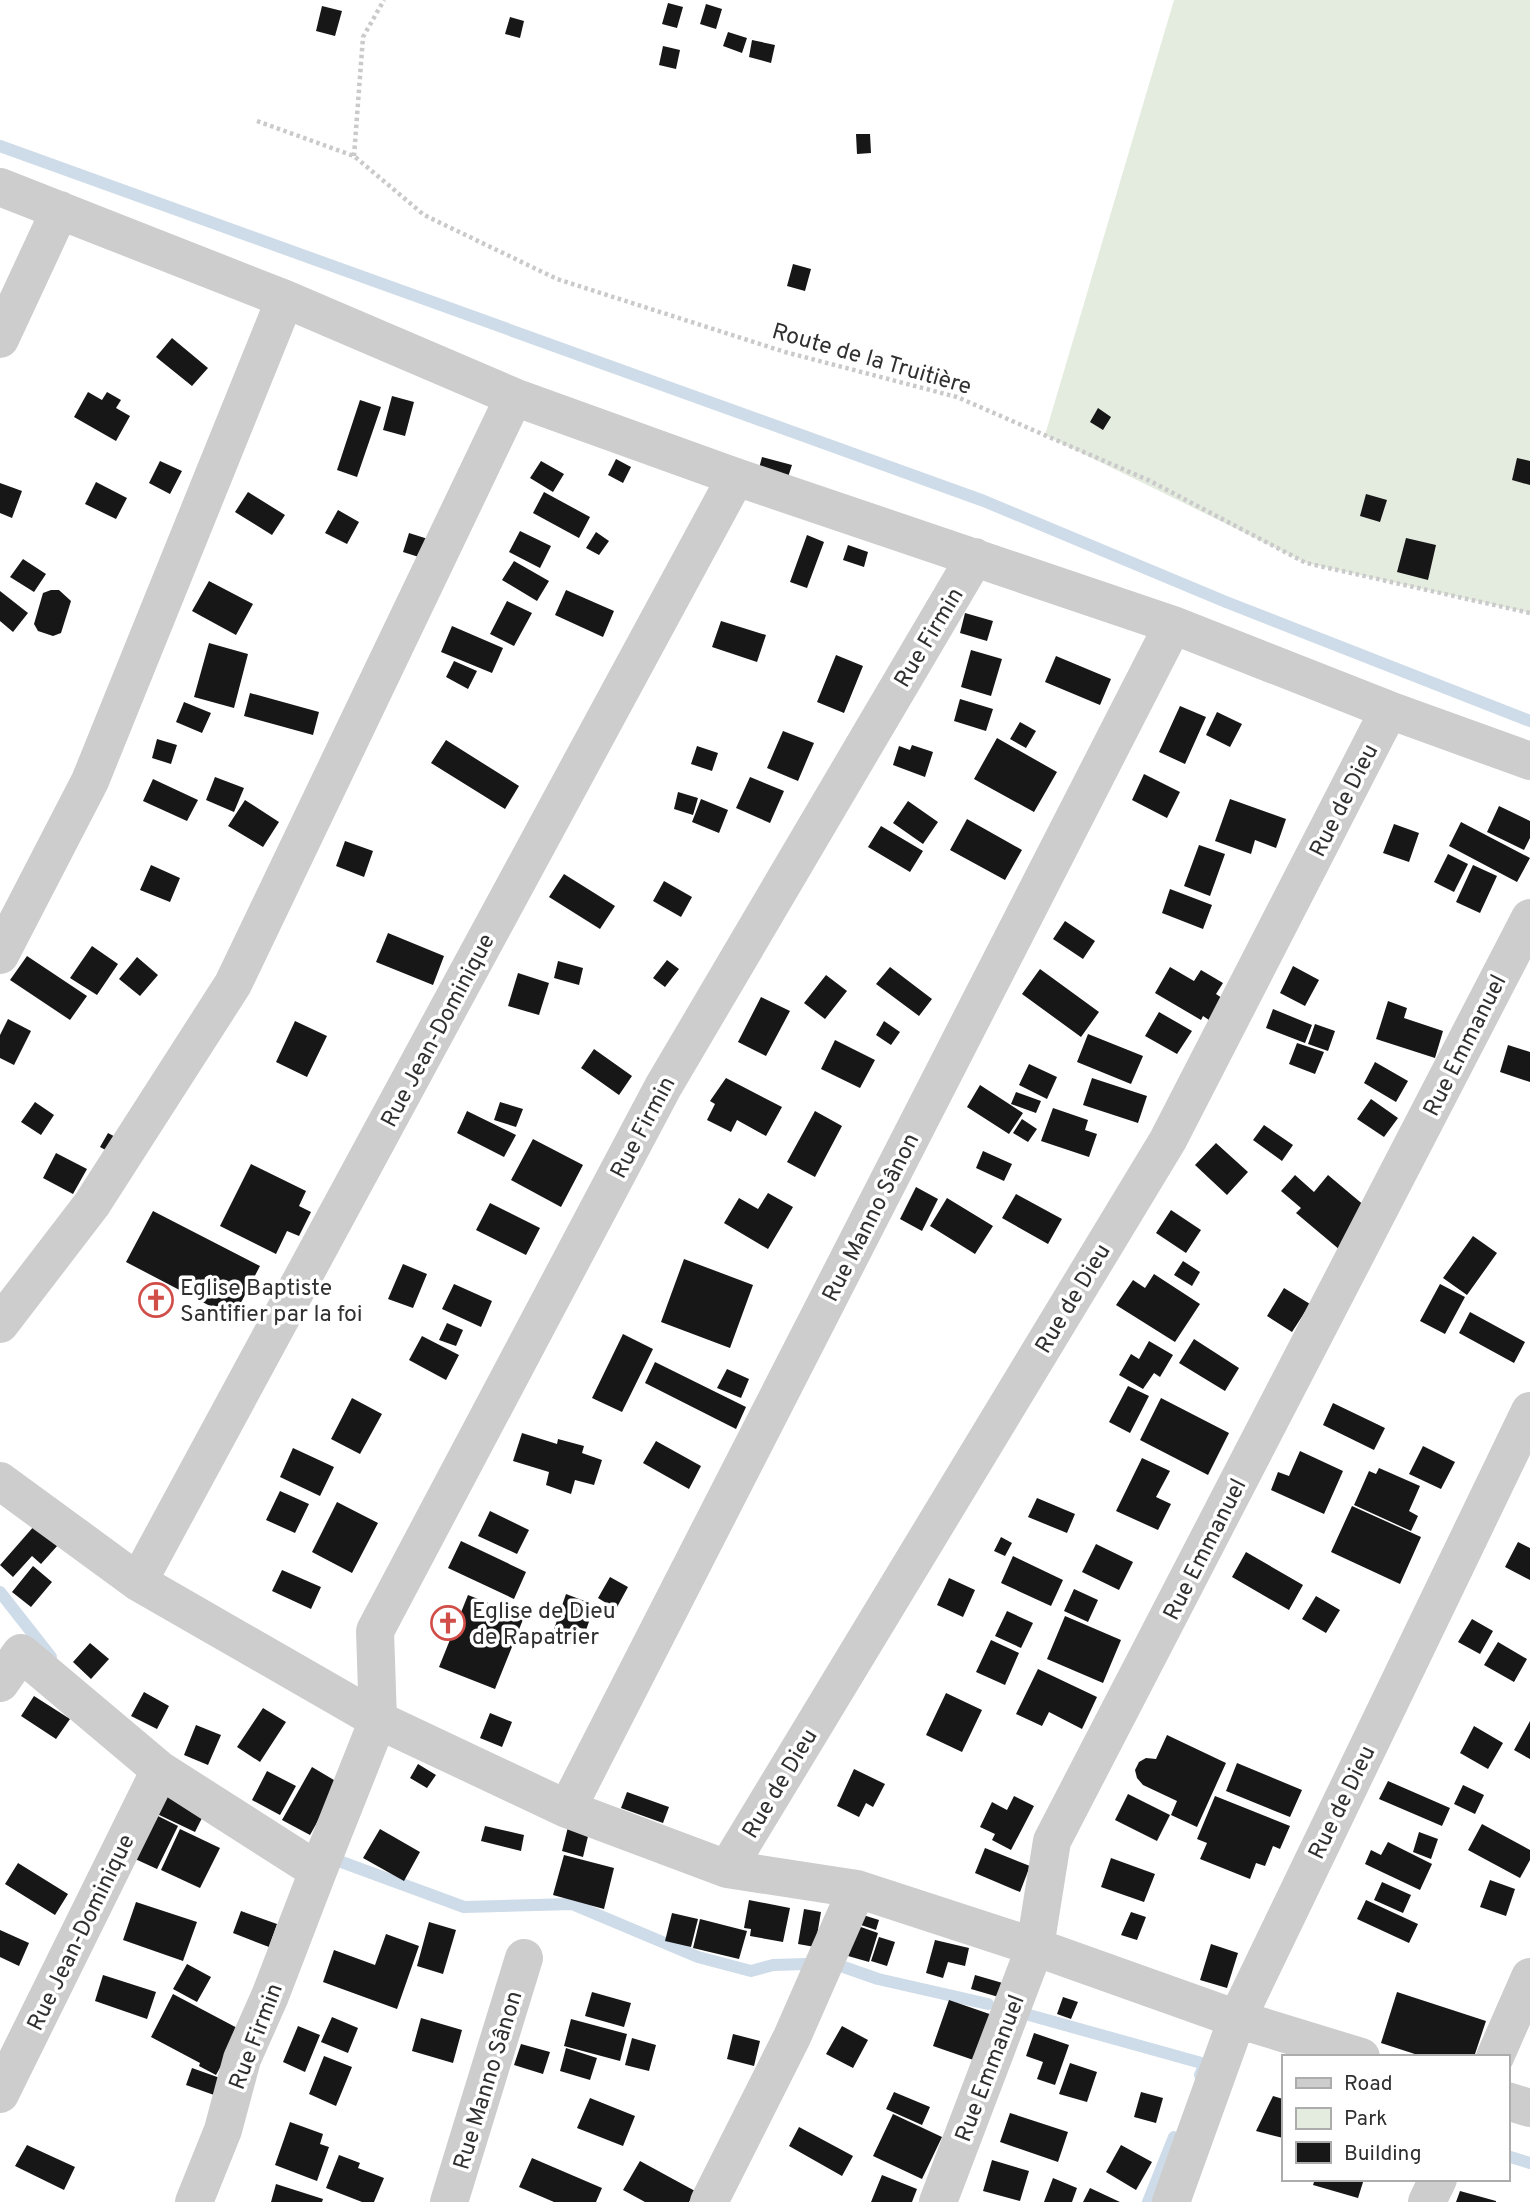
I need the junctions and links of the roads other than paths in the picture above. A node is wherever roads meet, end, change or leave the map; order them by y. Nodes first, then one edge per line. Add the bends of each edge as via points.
1 (0, 187) edge
2 (60, 210) junction
3 (285, 299) junction
4 (0, 339) edge
5 (514, 397) junction
6 (736, 477) junction
7 (975, 558) junction
8 (1173, 625) junction
9 (1389, 710) junction
10 (1530, 761) edge
11 (1530, 918) edge
12 (0, 955) edge
13 (0, 1324) edge
14 (1530, 1411) edge
15 (0, 1481) edge
16 (138, 1582) junction
17 (0, 1683) edge
18 (378, 1720) junction
19 (160, 1770) junction
20 (567, 1809) junction
21 (727, 1869) junction
22 (318, 1871) junction
23 (857, 1888) junction
24 (1035, 1947) junction
25 (524, 1958) dead end
26 (1530, 1977) edge
27 (1237, 2019) junction
28 (1354, 2055) edge
29 (1496, 2055) edge
30 (0, 2094) edge
31 (1509, 2102) edge
32 (1530, 2109) edge
33 (1437, 2181) edge
34 (194, 2202) edge
35 (449, 2202) edge
36 (709, 2202) edge
37 (938, 2202) edge
38 (1171, 2202) edge
39 (1427, 2202) edge

1 - 2 street
2 - 3 street
2 - 4 street
3 - 5 street
3 - 12 street via 90,782
5 - 6 street
5 - 13 street via 233,984 92,1204
6 - 7 street
6 - 16 street, Rue Jean-Dominique
7 - 8 street
7 - 18 street, Rue Firmin via 663,1087 375,1631
8 - 9 street
8 - 20 street, Rue Manno Sânon
9 - 10 street
9 - 21 street, Rue de Dieu via 1168,1140
11 - 24 street, Rue Emmanuel via 1052,1841
14 - 27 street, Rue de Dieu
15 - 16 street
16 - 18 street
17 - 19 street via 21,1653
18 - 20 street
18 - 22 street, Rue Firmin
19 - 22 street
19 - 30 street, Rue Jean-Dominique
20 - 21 street
21 - 23 street
22 - 34 street, Rue Firmin via 242,2059 223,2130
23 - 24 street
23 - 36 street via 792,2037
24 - 27 street
24 - 37 street, Rue Emmanuel
25 - 35 street, Rue Manno Sânon
26 - 29 street
27 - 28 street
27 - 38 street, Rue de Dieu
31 - 32 street
33 - 39 street

